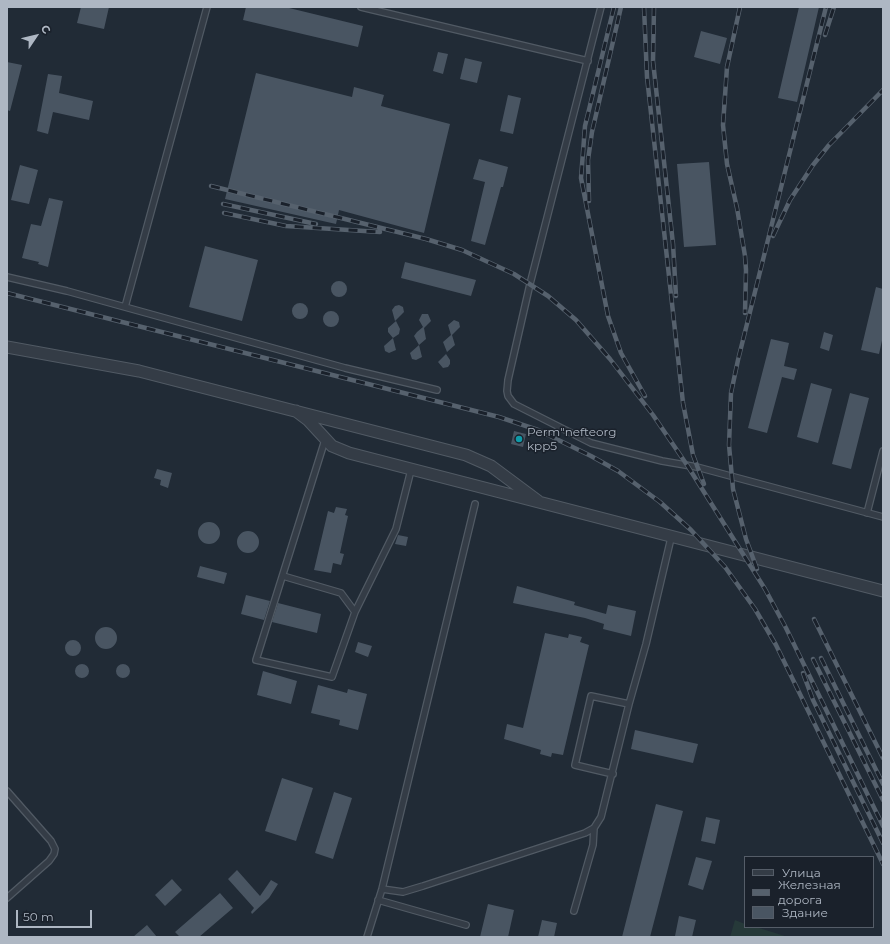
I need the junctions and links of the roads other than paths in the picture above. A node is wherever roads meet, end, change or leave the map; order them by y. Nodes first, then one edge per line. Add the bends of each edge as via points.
1 (207, 7) edge
2 (361, 7) edge
3 (602, 7) edge
4 (588, 62) junction
5 (7, 277) edge
6 (124, 307) junction
7 (7, 347) edge
8 (437, 390) dead end
9 (296, 411) junction
10 (325, 440) junction
11 (883, 451) edge
12 (411, 470) junction
13 (475, 504) dead end
14 (545, 505) junction
15 (867, 513) junction
16 (883, 517) edge
17 (671, 538) junction
18 (283, 576) junction
19 (883, 591) edge
20 (355, 612) junction
21 (629, 704) junction
22 (612, 774) junction
23 (7, 791) edge
24 (594, 828) junction
25 (382, 889) junction
26 (7, 898) edge
27 (378, 900) junction
28 (574, 911) dead end
29 (466, 925) dead end
30 (367, 937) edge

1 - 6 lane
2 - 4 lane
3 - 4 lane
4 - 15 lane via 530,284 507,391 511,401 556,427 591,443 711,471
5 - 6 lane
6 - 8 lane via 345,368
7 - 9 street via 139,371
9 - 10 street via 308,420
9 - 14 street via 482,461
10 - 12 street via 349,453
10 - 18 lane
11 - 15 lane
12 - 14 street
12 - 20 lane via 396,529
13 - 25 lane
14 - 17 street
15 - 16 lane
17 - 19 street
17 - 21 lane
18 - 20 lane via 341,593
18 - 20 lane via 256,660 332,677
21 - 22 lane
21 - 22 lane via 591,696 575,766
22 - 24 lane via 601,817
23 - 26 lane via 51,841 55,849 49,861
24 - 25 lane via 586,833 423,886 402,892
24 - 28 lane via 593,845
25 - 27 lane
27 - 29 lane
27 - 30 lane

